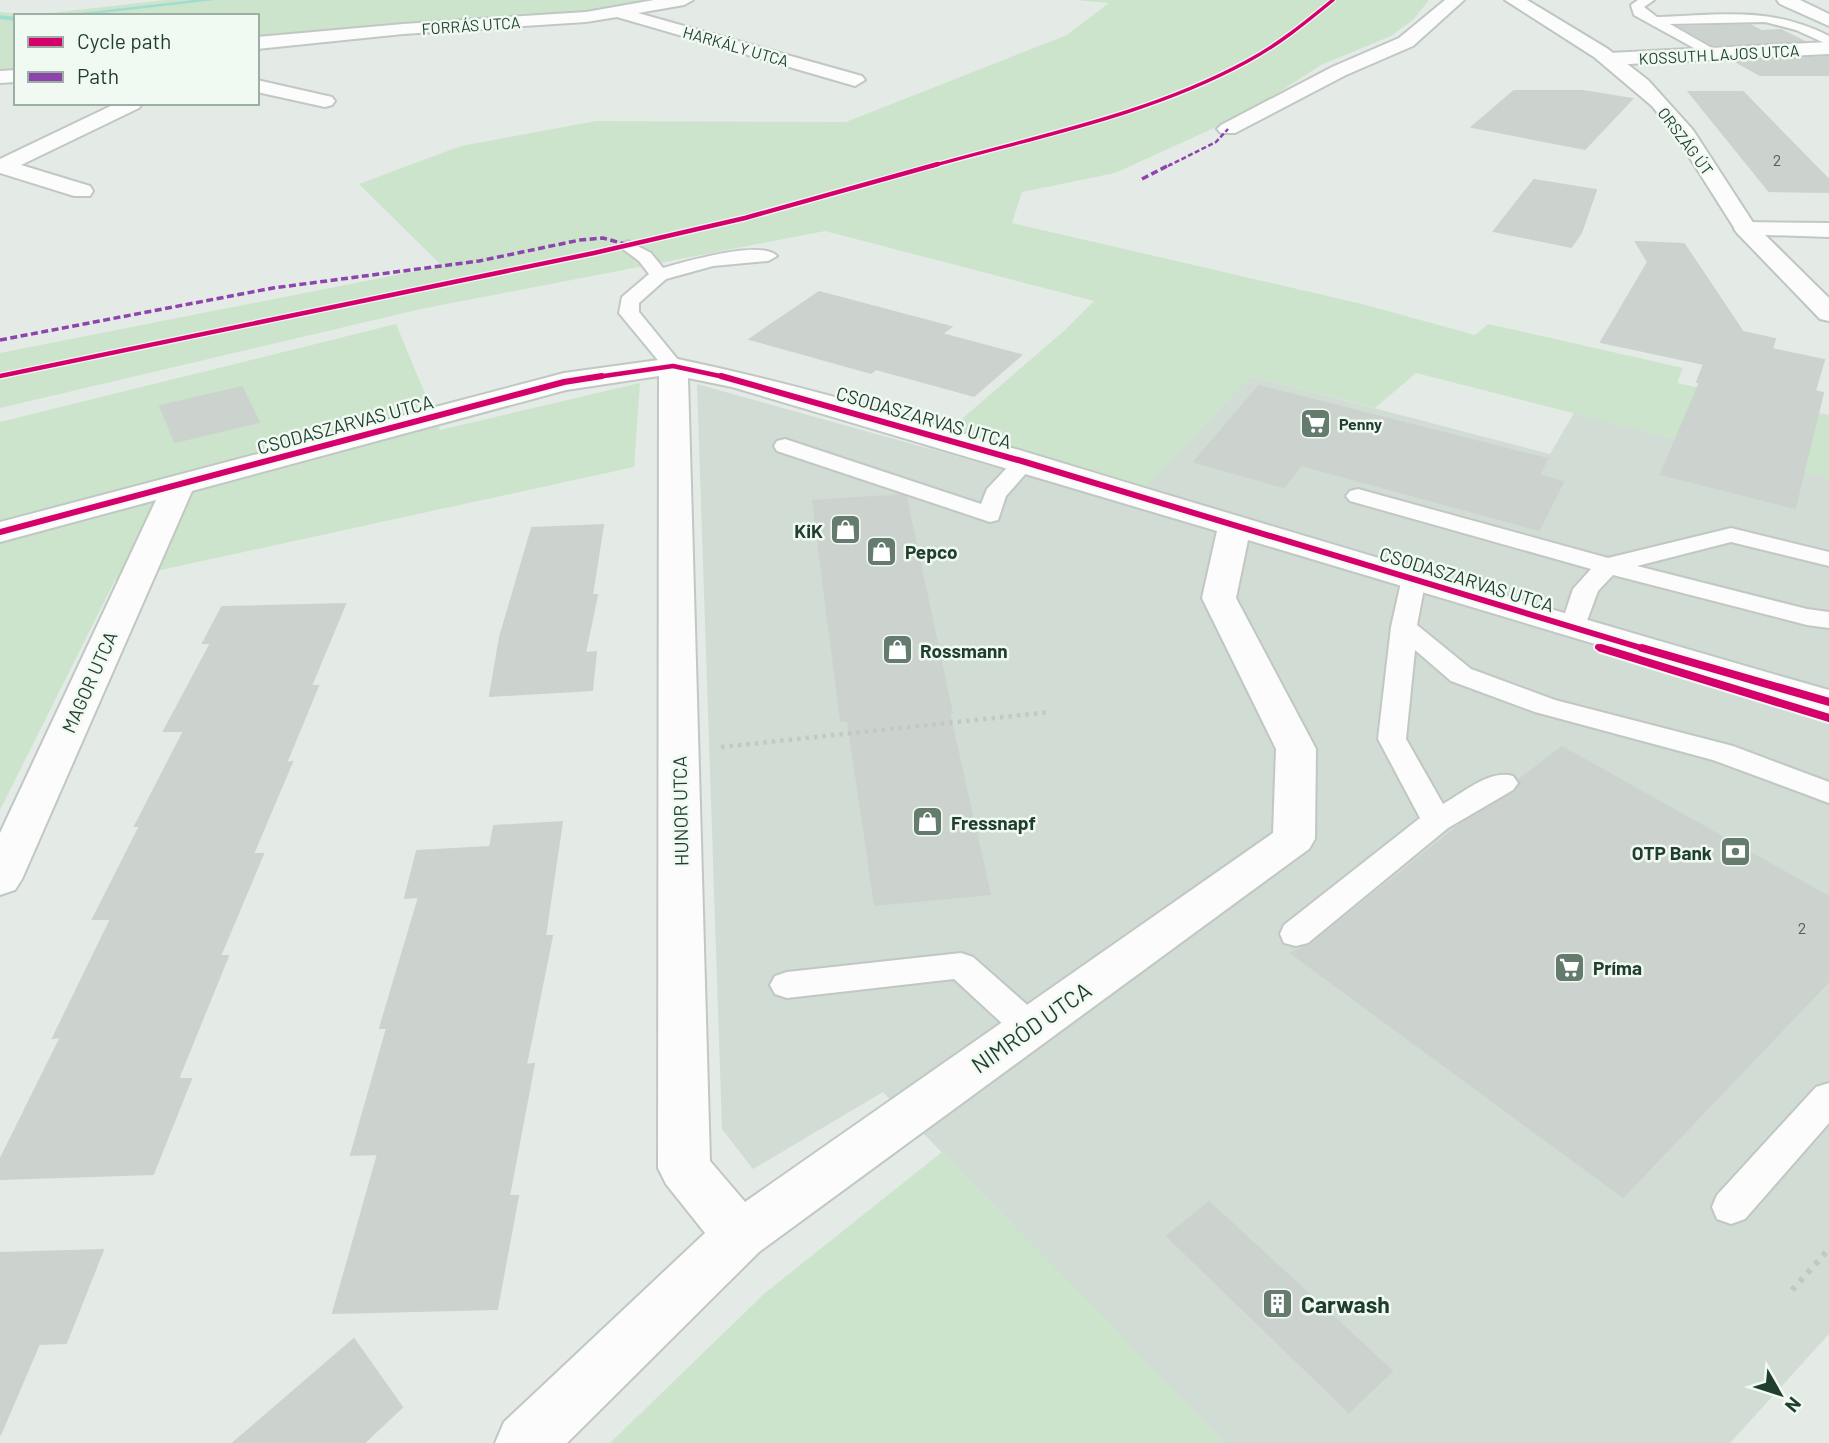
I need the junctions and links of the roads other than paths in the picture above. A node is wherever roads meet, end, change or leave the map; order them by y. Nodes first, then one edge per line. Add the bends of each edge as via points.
1 (684, 0) edge
2 (1455, 0) edge
3 (1514, 0) edge
4 (1648, 0) edge
5 (1786, 0) edge
6 (1740, 6) dead end
7 (617, 12) junction
8 (1765, 18) junction
9 (1829, 20) edge
10 (1655, 21) junction
11 (1829, 41) edge
12 (259, 43) edge
13 (1829, 48) edge
14 (1712, 54) junction
15 (1609, 59) junction
16 (855, 80) dead end
17 (259, 86) edge
18 (325, 102) dead end
19 (130, 105) edge
20 (1228, 130) dead end
21 (1, 166) edge
22 (82, 191) dead end
23 (1746, 229) junction
24 (1829, 230) edge
25 (628, 246) dead end
26 (768, 256) dead end
27 (659, 275) junction
28 (1829, 313) edge
29 (673, 366) junction
30 (785, 446) dead end
31 (1025, 461) junction
32 (178, 484) junction
33 (1358, 496) dead end
34 (1234, 525) junction
35 (0, 532) edge
36 (1829, 559) edge
37 (1608, 566) junction
38 (1414, 578) junction
39 (1829, 620) edge
40 (1404, 627) junction
41 (1573, 628) junction
42 (1829, 702) edge
43 (1503, 783) dead end
44 (1829, 793) edge
45 (1437, 821) junction
46 (0, 879) edge
47 (1296, 934) dead end
48 (787, 985) dead end
49 (1030, 1028) junction
50 (1829, 1098) edge
51 (1731, 1207) dead end
52 (740, 1235) junction
53 (525, 1443) edge

1 - 7 street, FORRÁS UTCA
2 - 20 street via 1406,41
3 - 15 street, ORSZÁG ÚT
4 - 10 lane via 1637,5 1639,12
5 - 9 street
6 - 8 lane
7 - 12 street, FORRÁS UTCA
7 - 16 street, HARKÁLY UTCA
8 - 10 lane
8 - 11 lane via 1801,27
10 - 14 lane
13 - 14 street, KOSSUTH LAJOS UTCA
14 - 15 street, KOSSUTH LAJOS UTCA
15 - 23 street, ORSZÁG ÚT via 1675,121
17 - 18 street
19 - 21 street
21 - 22 street
23 - 24 street
23 - 28 street, ORSZÁG ÚT
25 - 27 lane via 645,257
26 - 27 lane via 701,261
27 - 29 lane via 627,307
29 - 31 street, CSODASZARVAS UTCA
29 - 32 street, CSODASZARVAS UTCA via 565,382
29 - 52 street, HUNOR UTCA via 684,1168
30 - 31 lane via 990,515 995,494
31 - 34 street, CSODASZARVAS UTCA
32 - 35 street, CSODASZARVAS UTCA
32 - 46 street, MAGOR UTCA
33 - 37 lane
34 - 38 street, CSODASZARVAS UTCA
34 - 49 street, NIMRÓD UTCA via 1219,598 1296,749 1294,839
36 - 37 lane via 1731,535
37 - 39 lane
37 - 41 lane via 1586,589
38 - 40 lane
38 - 41 street, CSODASZARVAS UTCA
40 - 44 lane via 1461,675 1545,706 1723,753
40 - 45 lane via 1392,739
41 - 42 street, CSODASZARVAS UTCA
43 - 45 lane
45 - 47 lane
48 - 49 lane via 961,966
49 - 52 street, NIMRÓD UTCA
50 - 51 lane
52 - 53 street, NIMRÓD UTCA

